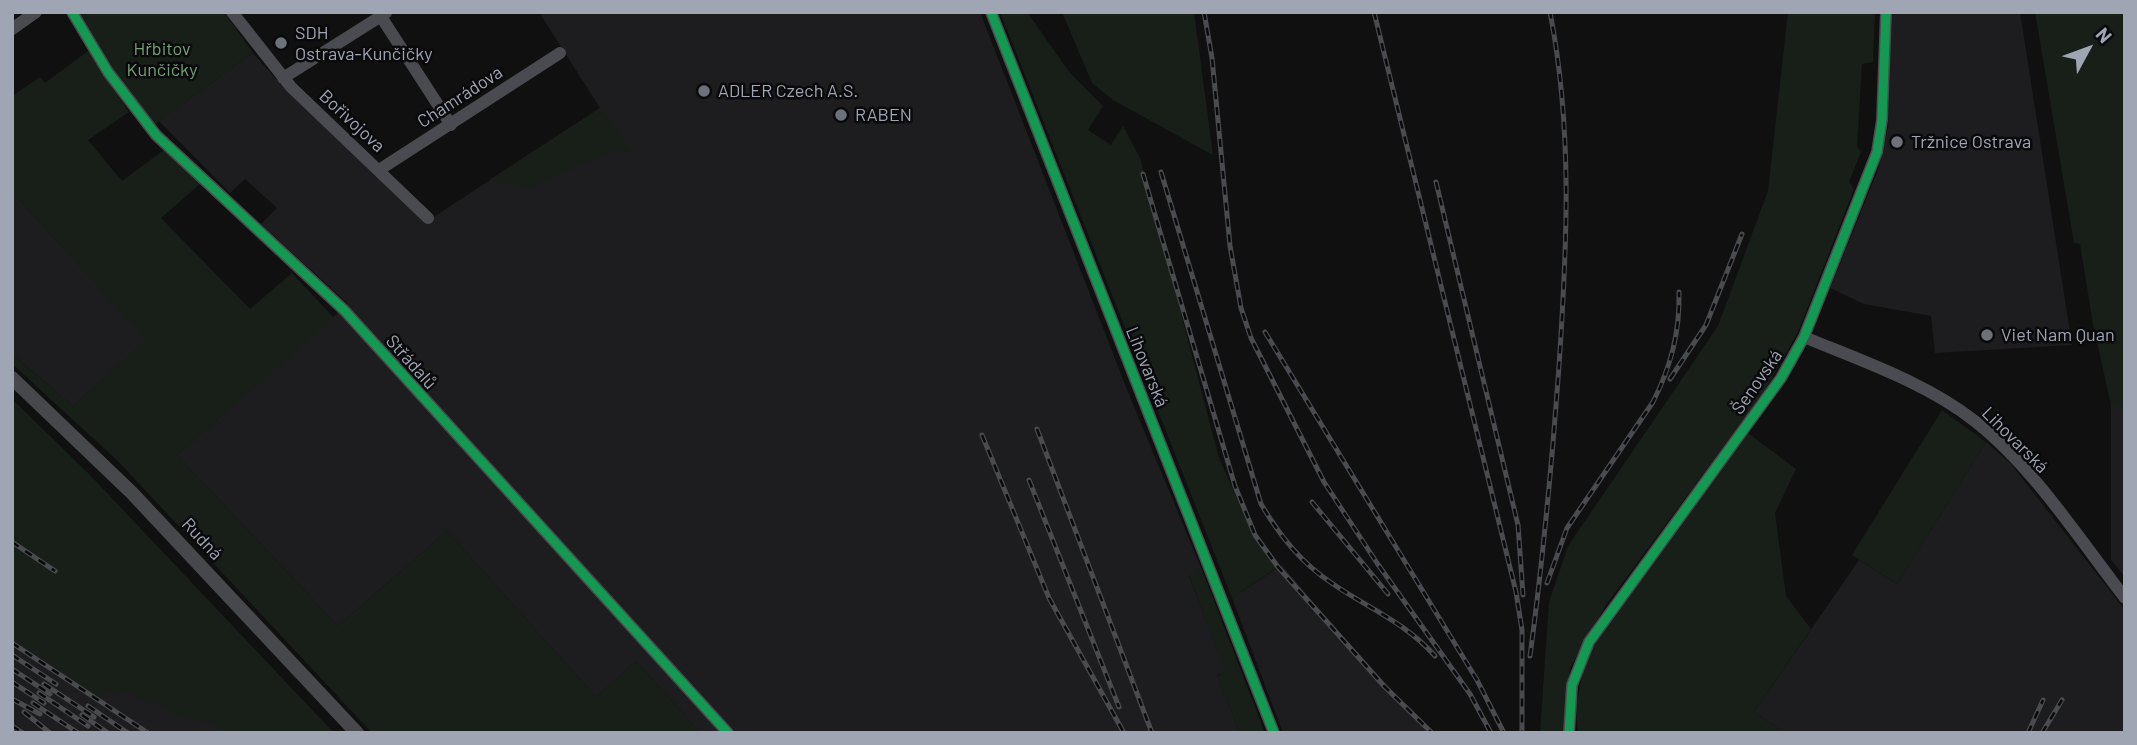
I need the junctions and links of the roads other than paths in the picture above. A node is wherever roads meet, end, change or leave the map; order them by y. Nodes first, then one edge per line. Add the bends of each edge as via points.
1 (36, 12) edge
2 (72, 12) edge
3 (232, 12) edge
4 (991, 12) edge
5 (1886, 12) edge
6 (382, 13) edge
7 (12, 29) edge
8 (561, 54) dead end
9 (283, 78) junction
10 (450, 124) junction
11 (379, 170) junction
12 (428, 218) dead end
13 (1804, 337) junction
14 (12, 378) edge
15 (2125, 598) edge
16 (358, 733) edge
17 (728, 733) edge
18 (1274, 733) edge
19 (1569, 733) edge

1 - 7 street
2 - 17 street, Střádalů via 114,80 156,135 344,310
3 - 9 street, Bořivojova
4 - 18 street, Lihovarská
5 - 13 street, Šenovská via 1877,152
6 - 9 street
6 - 10 street
8 - 10 street, Chamrádova
9 - 11 street, Bořivojova
10 - 11 street, Chamrádova
11 - 12 street, Bořivojova
13 - 15 street, Lihovarská via 1931,393 1977,423 2025,471
13 - 19 street, Šenovská via 1781,378 1589,642 1573,685
14 - 16 main road, Rudná via 132,493

